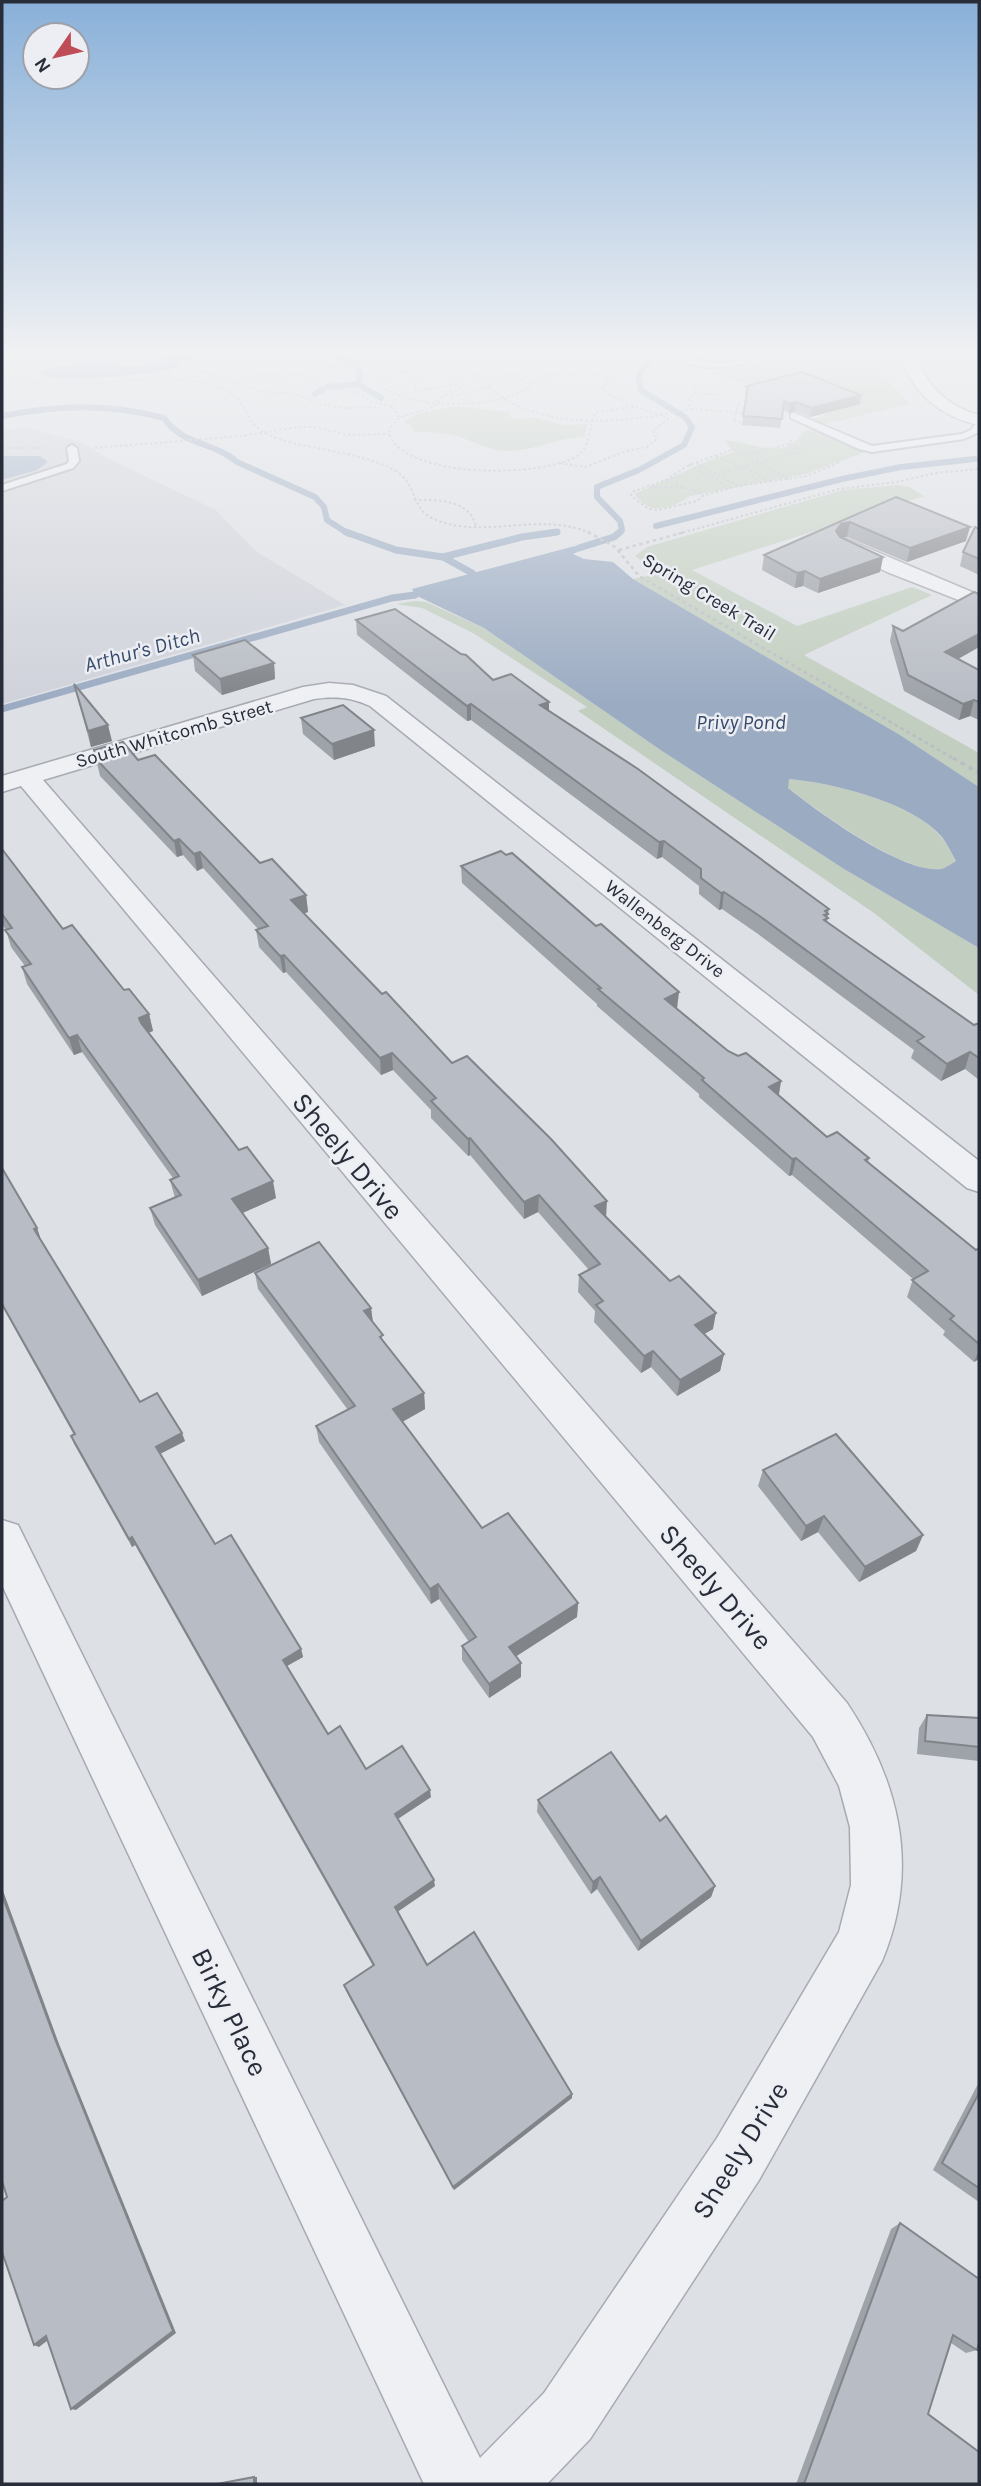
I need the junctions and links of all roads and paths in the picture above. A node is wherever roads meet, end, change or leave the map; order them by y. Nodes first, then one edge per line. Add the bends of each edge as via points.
1 (55, 471) edge
2 (394, 471) edge
3 (680, 471) edge
4 (700, 471) edge
5 (711, 471) edge
6 (731, 471) edge
7 (753, 471) edge
8 (774, 471) edge
9 (816, 471) edge
10 (957, 471) edge
11 (717, 474) junction
12 (666, 480) junction
13 (789, 480) junction
14 (771, 481) junction
15 (739, 486) junction
16 (646, 487) junction
17 (2, 488) edge
18 (687, 488) junction
19 (731, 488) junction
20 (704, 495) junction
21 (414, 500) junction
22 (476, 527) junction
23 (846, 545) edge
24 (618, 550) junction
25 (979, 601) edge
26 (347, 690) joint
27 (979, 773) edge
28 (15, 780) edge
29 (979, 1179) edge
30 (2, 1539) edge
31 (458, 2484) edge
32 (501, 2484) edge

1 - 17 lane
2 - 21 path, Spring Creek Trail via 414,489
3 - 12 path
4 - 19 path
5 - 11 path
6 - 11 path
7 - 14 path
8 - 13 path
9 - 13 path
10 - 24 path via 839,489
11 - 15 path
12 - 16 path
12 - 18 path
13 - 14 path
14 - 15 path
15 - 19 path
16 - 18 path
16 - 20 path via 631,496 653,510 697,501
18 - 20 path
19 - 20 path
21 - 22 path, Spring Creek Trail via 433,519
21 - 22 path via 460,506 471,513
22 - 24 path, Spring Creek Trail via 546,521 579,527
23 - 25 street
24 - 27 path, Spring Creek Trail via 639,576
26 - 28 street, South Whitcomb Street via 311,692
26 - 29 street, Wallenberg Drive via 378,701
28 - 32 street, Sheely Drive via 830,1720 863,1782 875,1827 877,1885 863,1942 738,2159 567,2416
30 - 31 street, Birky Place

